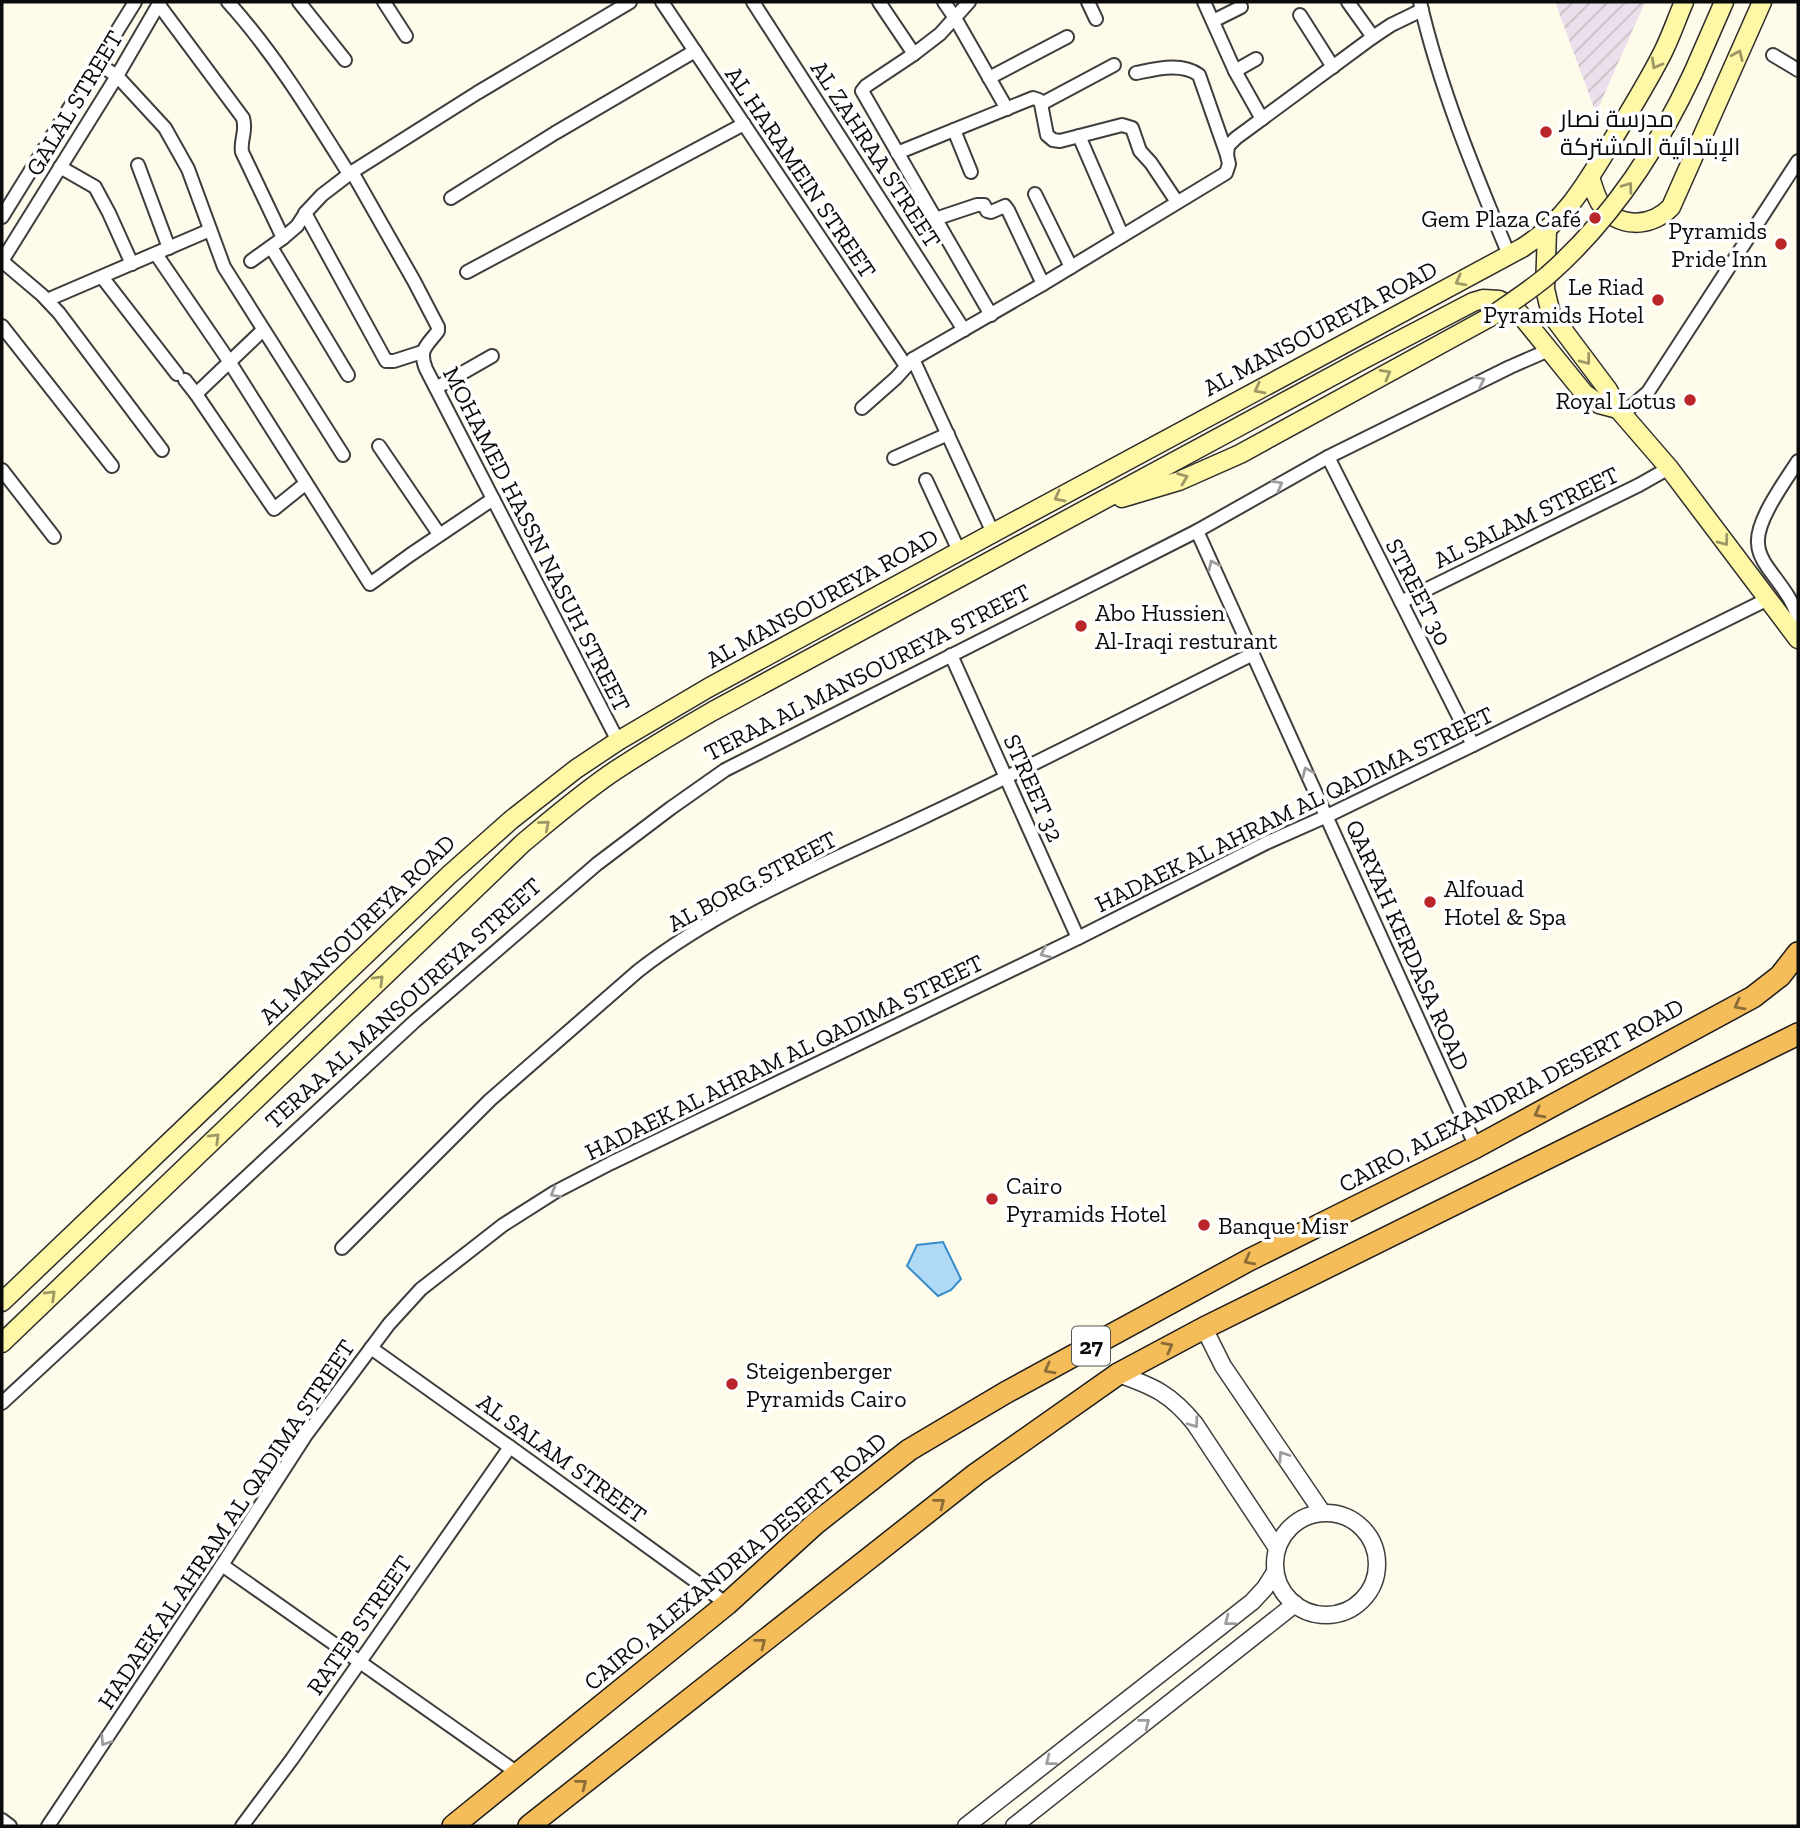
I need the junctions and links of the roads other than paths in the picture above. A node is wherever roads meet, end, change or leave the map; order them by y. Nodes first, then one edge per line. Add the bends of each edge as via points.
1 (135, 2) edge
2 (228, 2) edge
3 (299, 2) edge
4 (384, 2) edge
5 (630, 2) edge
6 (662, 2) edge
7 (753, 2) edge
8 (880, 2) edge
9 (944, 2) edge
10 (970, 2) edge
11 (1088, 2) edge
12 (1204, 2) edge
13 (1348, 2) edge
14 (1684, 2) edge
15 (1724, 2) edge
16 (1762, 2) edge
17 (160, 3) edge
18 (1421, 6) edge
19 (1241, 7) dead end
20 (1300, 15) dead end
21 (955, 18) junction
22 (1096, 19) dead end
23 (1213, 21) junction
24 (406, 36) dead end
25 (1067, 37) dead end
26 (1373, 37) junction
27 (695, 51) junction
28 (914, 54) junction
29 (1773, 55) dead end
30 (1256, 59) dead end
31 (345, 60) dead end
32 (97, 63) junction
33 (1114, 65) dead end
34 (1333, 67) junction
35 (1798, 70) edge
36 (1235, 71) junction
37 (1136, 73) dead end
38 (117, 76) junction
39 (989, 79) junction
40 (1041, 104) junction
41 (1007, 109) junction
42 (1262, 119) junction
43 (744, 124) junction
44 (954, 130) junction
45 (1079, 136) junction
46 (897, 153) junction
47 (1227, 155) junction
48 (1798, 160) edge
49 (138, 165) dead end
50 (60, 167) junction
51 (971, 172) dead end
52 (350, 173) junction
53 (1590, 177) junction
54 (1035, 194) dead end
55 (451, 198) dead end
56 (1177, 202) junction
57 (4, 208) edge
58 (305, 213) junction
59 (935, 219) junction
60 (210, 230) junction
61 (1547, 231) junction
62 (1122, 235) junction
63 (283, 238) junction
64 (271, 247) junction
65 (169, 248) junction
66 (156, 254) junction
67 (1509, 255) junction
68 (2, 261) edge
69 (251, 261) dead end
70 (132, 264) junction
71 (1071, 267) junction
72 (467, 272) dead end
73 (102, 277) junction
74 (1043, 284) junction
75 (47, 300) junction
76 (991, 315) junction
77 (2, 326) edge
78 (263, 330) junction
79 (964, 330) junction
80 (1549, 350) junction
81 (422, 352) junction
82 (492, 356) dead end
83 (229, 362) junction
84 (909, 363) junction
85 (348, 376) dead end
86 (436, 388) junction
87 (196, 394) junction
88 (862, 408) dead end
89 (1621, 411) junction
90 (948, 434) junction
91 (379, 446) dead end
92 (162, 450) dead end
93 (343, 455) dead end
94 (1328, 457) junction
95 (894, 458) dead end
96 (1798, 461) edge
97 (112, 466) dead end
98 (1669, 468) junction
99 (2, 470) edge
100 (926, 480) dead end
101 (305, 484) junction
102 (493, 499) junction
103 (1095, 505) junction
104 (1197, 531) junction
105 (993, 533) junction
106 (439, 534) junction
107 (54, 537) dead end
108 (959, 551) junction
109 (1768, 599) junction
110 (1401, 602) junction
111 (1798, 619) edge
112 (1798, 639) edge
113 (1253, 654) junction
114 (951, 655) junction
115 (618, 741) junction
116 (1473, 745) junction
117 (1006, 776) junction
118 (1327, 816) junction
119 (1078, 938) junction
120 (1796, 958) edge
121 (1798, 1034) edge
122 (218, 1096) junction
123 (238, 1116) junction
124 (1476, 1147) junction
125 (342, 1248) dead end
126 (2, 1302) edge
127 (1204, 1328) junction
128 (2, 1343) edge
129 (371, 1348) junction
130 (1118, 1374) junction
131 (2, 1403) edge
132 (510, 1447) junction
133 (1322, 1512) junction
134 (1277, 1548) junction
135 (222, 1564) junction
136 (1275, 1572) junction
137 (727, 1604) junction
138 (1295, 1604) junction
139 (359, 1661) junction
140 (519, 1774) junction
141 (2, 1820) edge
142 (10, 1826) edge
143 (48, 1826) edge
144 (242, 1826) edge
145 (453, 1826) edge
146 (529, 1826) edge
147 (966, 1826) edge
148 (1014, 1826) edge

1 - 32 street, GALAL STREET
2 - 52 street, MOHAMED HASSN NASUH STREET via 274,60
3 - 31 street
4 - 24 street
5 - 52 street
6 - 27 street, AL HARAMEIN STREET
7 - 79 street, AL ZAHRAA STREET
8 - 28 street
9 - 21 street
10 - 21 street
11 - 22 street
12 - 23 street
13 - 26 street
14 -> 53 main road, AL MANSOUREYA ROAD via 1663,51
103 -> 15 main road, bridge via 1179,481 1240,454 1490,317 1545,277 1612,209 1648,157 1680,102
53 -> 16 main road via 1601,204 1622,221 1649,222 1671,207
17 - 38 street, GALAL STREET
17 - 63 street via 243,118 242,152
18 - 26 street
18 - 67 street via 1472,164
19 - 23 street
20 - 34 street
21 - 28 street
21 - 39 street
23 - 36 street
25 - 39 street
26 - 34 street
27 - 43 street, AL HARAMEIN STREET
27 - 55 street
28 - 46 street via 862,91
29 - 35 street
30 - 36 street
32 - 38 street
32 - 57 street, GALAL STREET
33 - 40 street
34 - 42 street
36 - 42 street
37 - 47 street via 1175,67 1199,75
38 - 50 street, GALAL STREET
38 - 60 street via 165,128 188,169
39 - 41 street
40 - 41 street via 1034,98
40 - 45 street via 1047,135 1060,141
41 - 44 street
42 - 47 street via 1228,146
43 - 72 street
43 - 84 street, AL HARAMEIN STREET
44 - 46 street
44 - 51 street
45 - 56 street via 1122,125 1132,128 1140,151
45 - 62 street
46 - 59 street
47 - 56 street via 1226,173
48 - 89 street via 1648,392
49 - 65 street
50 - 68 street, GALAL STREET
50 - 70 street via 95,187
52 - 58 street
52 - 81 street, MOHAMED HASSN NASUH STREET via 438,327
53 - 61 main road, AL MANSOUREYA ROAD
54 - 71 street
56 - 62 street
58 - 63 street
58 - 81 street via 386,361
59 - 74 street via 981,204 991,212 1005,206
59 - 76 street
60 - 65 street
60 - 78 street via 223,267
61 - 67 main road, AL MANSOUREYA ROAD
61 -> 89 main road via 1545,289 1551,314
62 - 71 street
63 - 64 street
64 - 69 street
64 - 85 street
65 - 66 street
66 - 70 street
66 - 83 street
67 -> 105 main road, AL MANSOUREYA ROAD
68 - 75 street
70 - 73 street
71 - 74 street
73 - 75 street
73 - 87 street
74 - 76 street
75 - 92 street
76 - 79 street
77 - 97 street
78 - 83 street
78 - 93 street
79 - 84 street
80 - 89 main road, AL MANSOUREYA ROAD via 1584,393
94 -> 80 street, TERAA AL MANSOUREYA STREET
80 - 103 main road, AL MANSOUREYA ROAD via 1515,308 1499,300 1473,302
81 - 86 street, MOHAMED HASSN NASUH STREET
82 - 86 street
83 - 87 street
83 - 101 street
84 - 88 street
84 - 90 street, AL HARAMEIN STREET
86 - 102 street, MOHAMED HASSN NASUH STREET
87 - 101 street via 274,509
89 - 98 main road
90 - 95 street
90 - 105 street, AL HARAMEIN STREET
91 - 106 street
104 -> 94 street, TERAA AL MANSOUREYA STREET
94 - 110 street, STREET 30
96 - 111 street via 1760,526 1758,543 1762,559 1788,594
98 -> 109 main road
98 - 110 street, AL SALAM STREET
99 - 107 street
100 - 108 street
101 - 106 street via 370,584
102 - 106 street
102 - 115 street, MOHAMED HASSN NASUH STREET
123 -> 103 main road, AL MANSOUREYA ROAD via 523,843 614,771 713,711
113 -> 104 street, QARYAH KERDASA ROAD
104 - 114 street, TERAA AL MANSOUREYA STREET
105 - 108 main road, AL MANSOUREYA ROAD
108 - 115 main road, AL MANSOUREYA ROAD
109 - 112 main road
109 - 116 street, HADAEK AL AHRAM AL QADIMA STREET
110 - 116 street, STREET 30
113 - 117 street, AL BORG STREET
118 -> 113 street, QARYAH KERDASA ROAD
114 - 117 street, STREET 32
114 - 131 street, TERAA AL MANSOUREYA STREET via 725,769 597,864 405,1030
115 - 122 main road, AL MANSOUREYA ROAD via 479,846
116 - 118 street, HADAEK AL AHRAM AL QADIMA STREET
117 - 119 street, STREET 32
117 - 125 street, AL BORG STREET via 728,911 659,955 490,1100
118 - 119 street, HADAEK AL AHRAM AL QADIMA STREET
118 - 124 street, QARYAH KERDASA ROAD
119 -> 129 street, HADAEK AL AHRAM AL QADIMA STREET via 555,1192 503,1225 421,1289
120 -> 124 highway, CAIRO, ALEXANDRIA DESERT ROAD / 27 via 1753,997
121 - 127 highway, 27
122 - 123 main road
122 - 126 main road, AL MANSOUREYA ROAD
128 -> 123 main road, AL MANSOUREYA ROAD
124 -> 137 highway, CAIRO, ALEXANDRIA DESERT ROAD / 27 via 1249,1260 909,1450 815,1524
130 -> 127 highway, 27
133 -> 127 street via 1223,1366
129 - 132 street, AL SALAM STREET
129 - 135 street, HADAEK AL AHRAM AL QADIMA STREET via 306,1435
130 -> 134 street via 1147,1384 1183,1409
146 -> 130 highway, 27 via 976,1474
132 - 137 street, AL SALAM STREET
132 - 139 street, RATEB STREET
133 - 134 street via 1294,1524
133 - 138 street via 1337,1513 1364,1529 1377,1557 1376,1574 1361,1601 1340,1613 1315,1614
134 - 136 street
135 - 139 street
135 -> 143 street, HADAEK AL AHRAM AL QADIMA STREET
136 - 138 street via 1280,1587
136 -> 147 street via 1252,1602
137 - 140 highway, CAIRO, ALEXANDRIA DESERT ROAD / 27
148 -> 138 street
139 - 140 street
139 - 144 street, RATEB STREET
140 - 145 highway, CAIRO, ALEXANDRIA DESERT ROAD / 27
141 - 142 street

